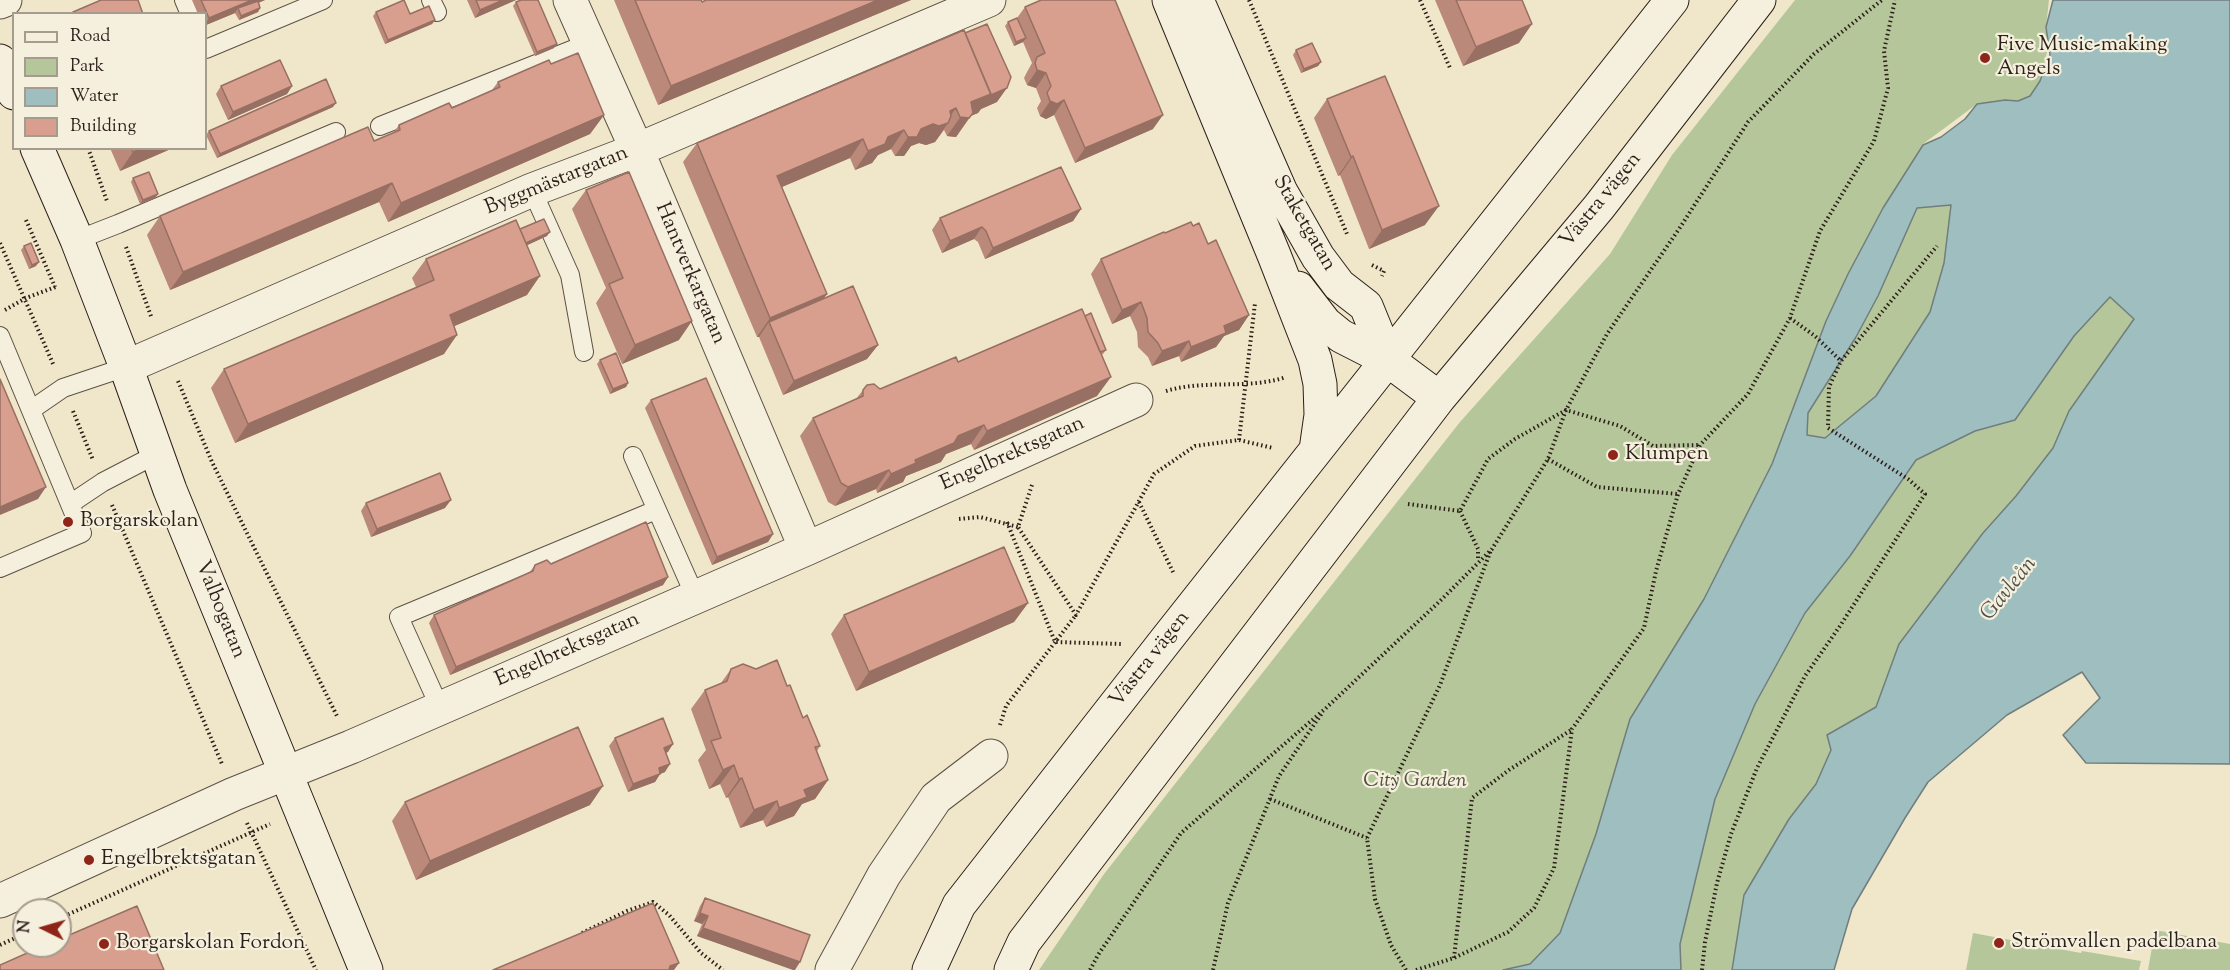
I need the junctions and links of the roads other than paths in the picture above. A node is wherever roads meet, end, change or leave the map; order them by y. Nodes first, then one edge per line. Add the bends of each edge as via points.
1 (4, 0) edge
2 (323, 0) edge
3 (570, 0) edge
4 (989, 0) edge
5 (1169, 0) edge
6 (1197, 0) edge
7 (1672, 0) edge
8 (1759, 0) edge
9 (0, 2) edge
10 (589, 43) junction
11 (207, 49) edge
12 (0, 61) edge
13 (12, 88) edge
14 (380, 126) dead end
15 (336, 132) dead end
16 (38, 150) edge
17 (637, 150) junction
18 (532, 190) junction
19 (77, 240) junction
20 (1274, 255) junction
21 (0, 336) edge
22 (584, 352) dead end
23 (1388, 360) junction
24 (126, 367) junction
25 (1439, 398) junction
26 (1136, 400) dead end
27 (31, 410) junction
28 (1316, 450) junction
29 (157, 454) junction
30 (633, 456) dead end
31 (69, 504) junction
32 (656, 510) junction
33 (806, 549) junction
34 (0, 568) edge
35 (695, 596) junction
36 (440, 708) junction
37 (991, 756) road end
38 (286, 773) junction
39 (0, 901) edge
40 (366, 970) edge
41 (832, 970) edge
42 (929, 970) edge
43 (1011, 970) edge

1 - 9 street
2 - 11 lane
3 - 10 street, Hantverkargatan
4 - 17 street, Byggmästargatan
5 - 20 street, Staketgatan
6 - 23 street, Staketgatan via 1281,192 1317,257 1339,285 1365,306
7 - 23 street, Västra vägen
8 - 25 street, Västra vägen via 1599,207
10 - 14 lane
10 - 17 street, Hantverkargatan
12 - 13 street
15 - 19 lane
16 - 19 street, Valbogatan
17 - 18 street, Byggmästargatan
17 - 33 street, Hantverkargatan
18 - 22 lane via 570,275
18 - 24 street, Byggmästargatan
19 - 24 street, Valbogatan
20 - 23 street, Staketgatan via 1325,323 1341,336
20 - 28 street, Staketgatan via 1315,360 1321,415
21 - 27 lane
23 - 25 street
23 - 28 street, Västra vägen
24 - 27 lane via 63,388
24 - 29 street, Valbogatan
25 - 43 street, Västra vägen via 1024,942
26 - 33 street, Engelbrektsgatan
27 - 31 lane
28 - 42 street, Västra vägen via 960,905
29 - 31 lane
29 - 38 street, Valbogatan
30 - 32 lane
31 - 34 lane via 82,533
32 - 35 lane
32 - 36 lane via 399,617
33 - 35 street, Engelbrektsgatan
35 - 36 street, Engelbrektsgatan
36 - 38 street, Engelbrektsgatan
37 - 41 street via 936,798 884,875
38 - 39 street, Engelbrektsgatan
38 - 40 street, Valbogatan

